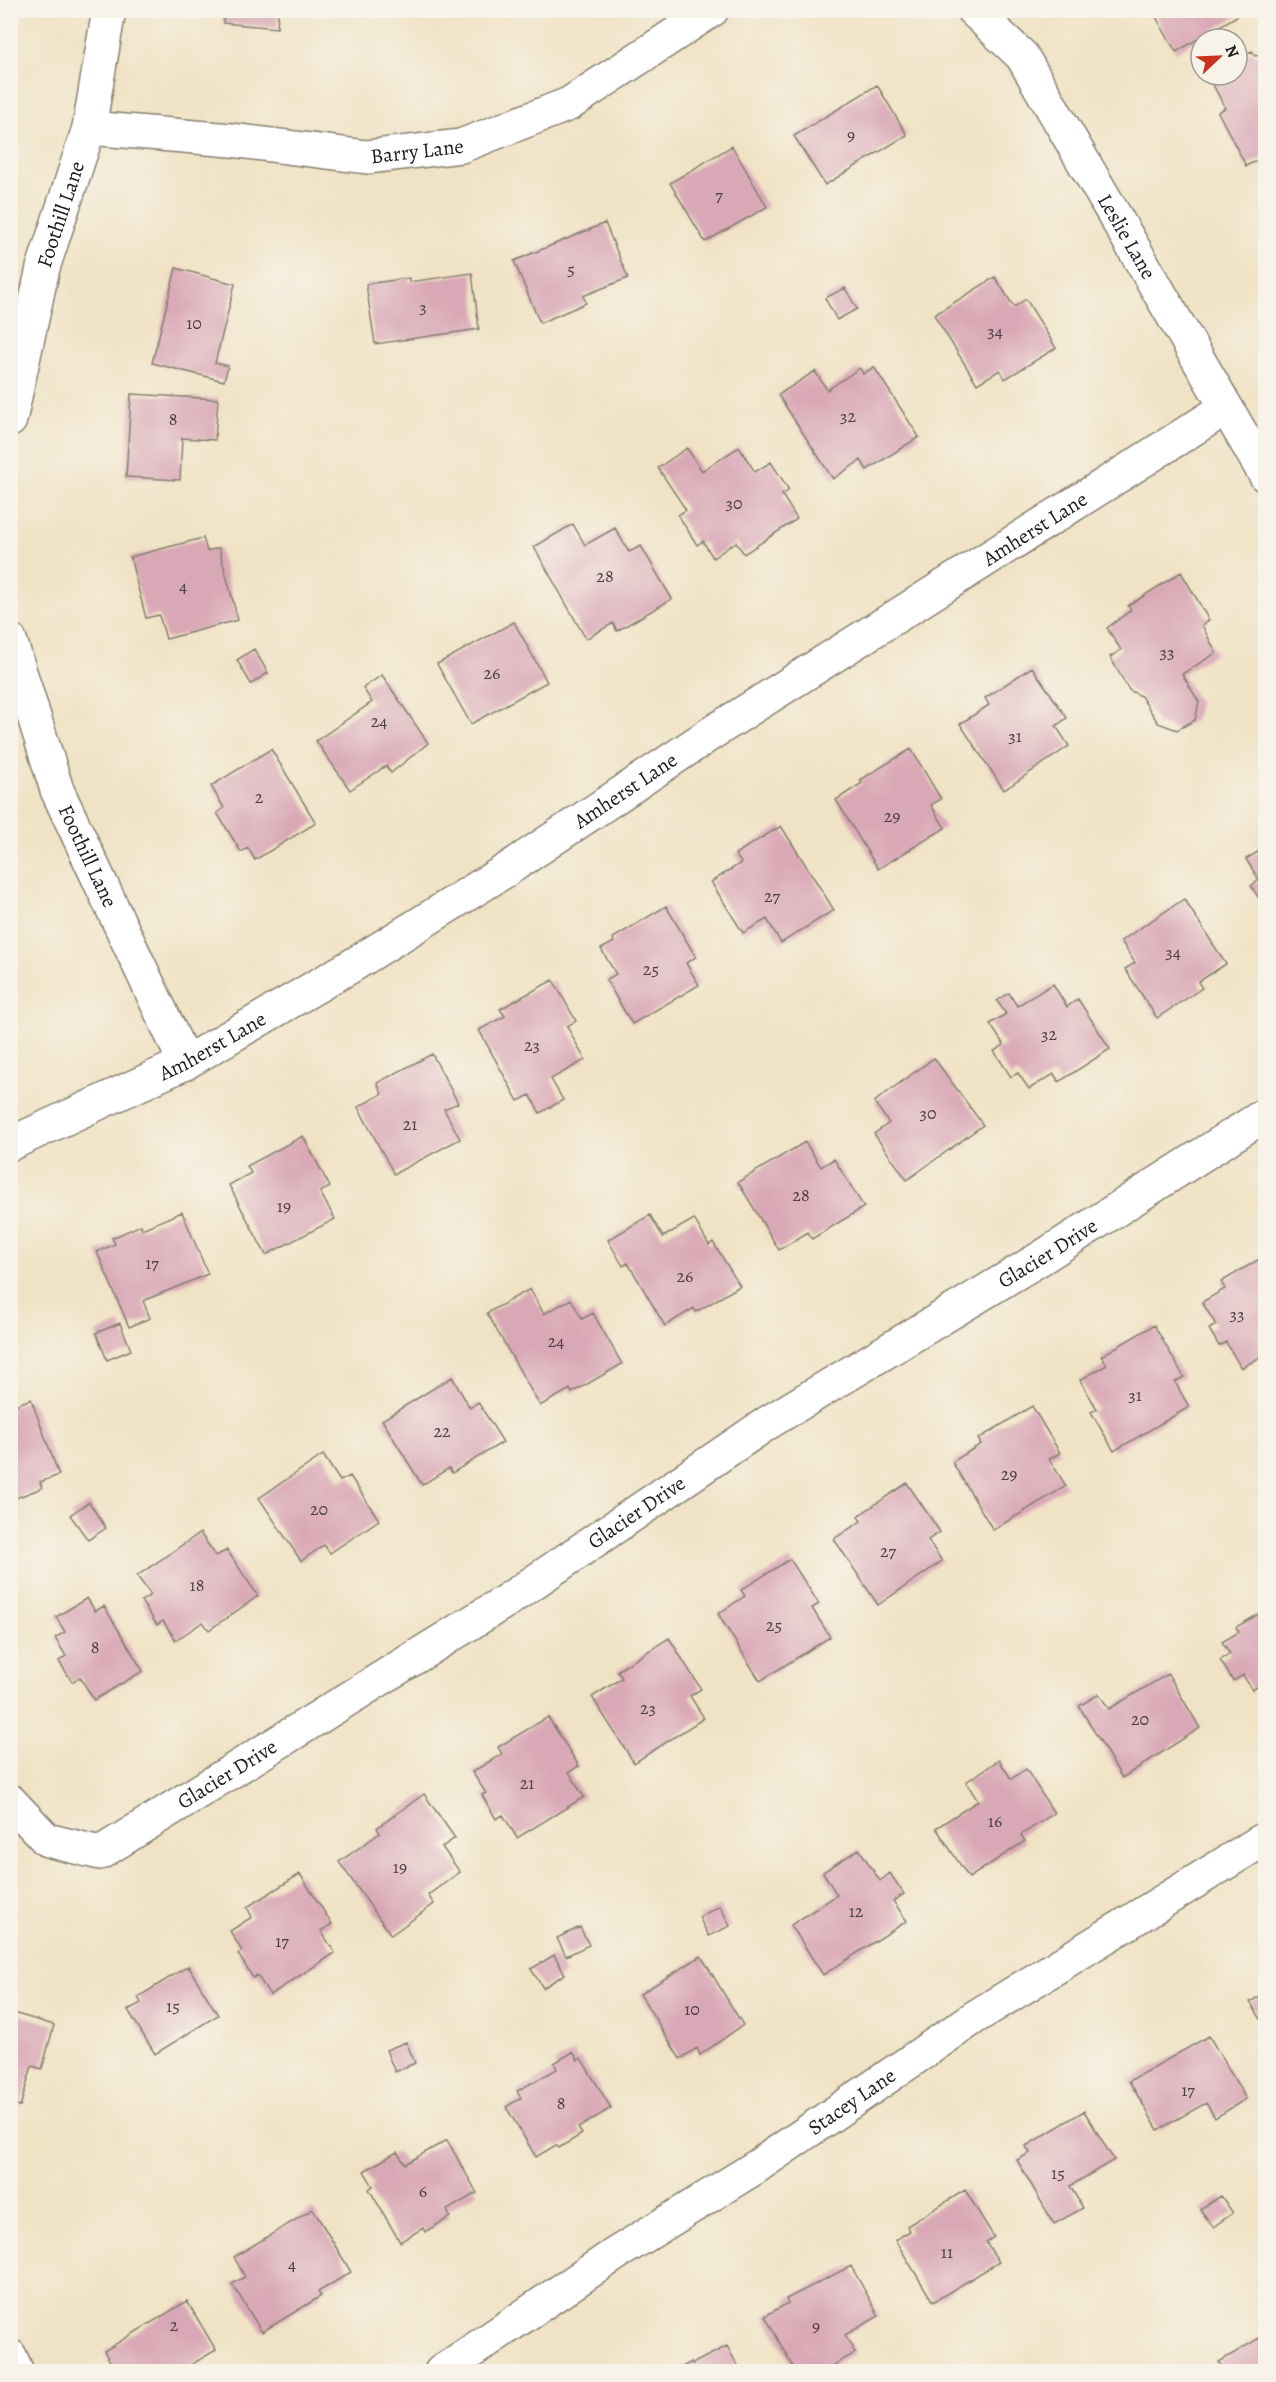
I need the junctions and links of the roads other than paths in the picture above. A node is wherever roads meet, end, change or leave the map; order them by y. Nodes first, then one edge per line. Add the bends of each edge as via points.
1 (109, 10) edge
2 (712, 10) edge
3 (973, 10) edge
4 (89, 128) junction
5 (1226, 408) junction
6 (10, 420) edge
7 (1266, 476) edge
8 (10, 640) edge
9 (185, 1063) junction
10 (1266, 1114) edge
11 (10, 1144) edge
12 (10, 1801) edge
13 (1266, 1838) edge
14 (10, 2356) edge
15 (17, 2372) edge
16 (441, 2372) edge

1 - 4 street, Foothill Lane
2 - 4 street, Barry Lane via 569,104 461,146 367,157
3 - 5 street, Leslie Lane via 1022,57
4 - 6 street, Foothill Lane via 43,268
5 - 7 street, Leslie Lane
5 - 9 street, Amherst Lane via 710,734 508,869
8 - 9 street, Foothill Lane via 57,790
9 - 11 street, Amherst Lane
10 - 12 street, Glacier Drive via 1041,1257 769,1422 509,1599 100,1853 47,1840
13 - 16 street, Stacey Lane via 975,2017 756,2168 607,2259
14 - 15 street

